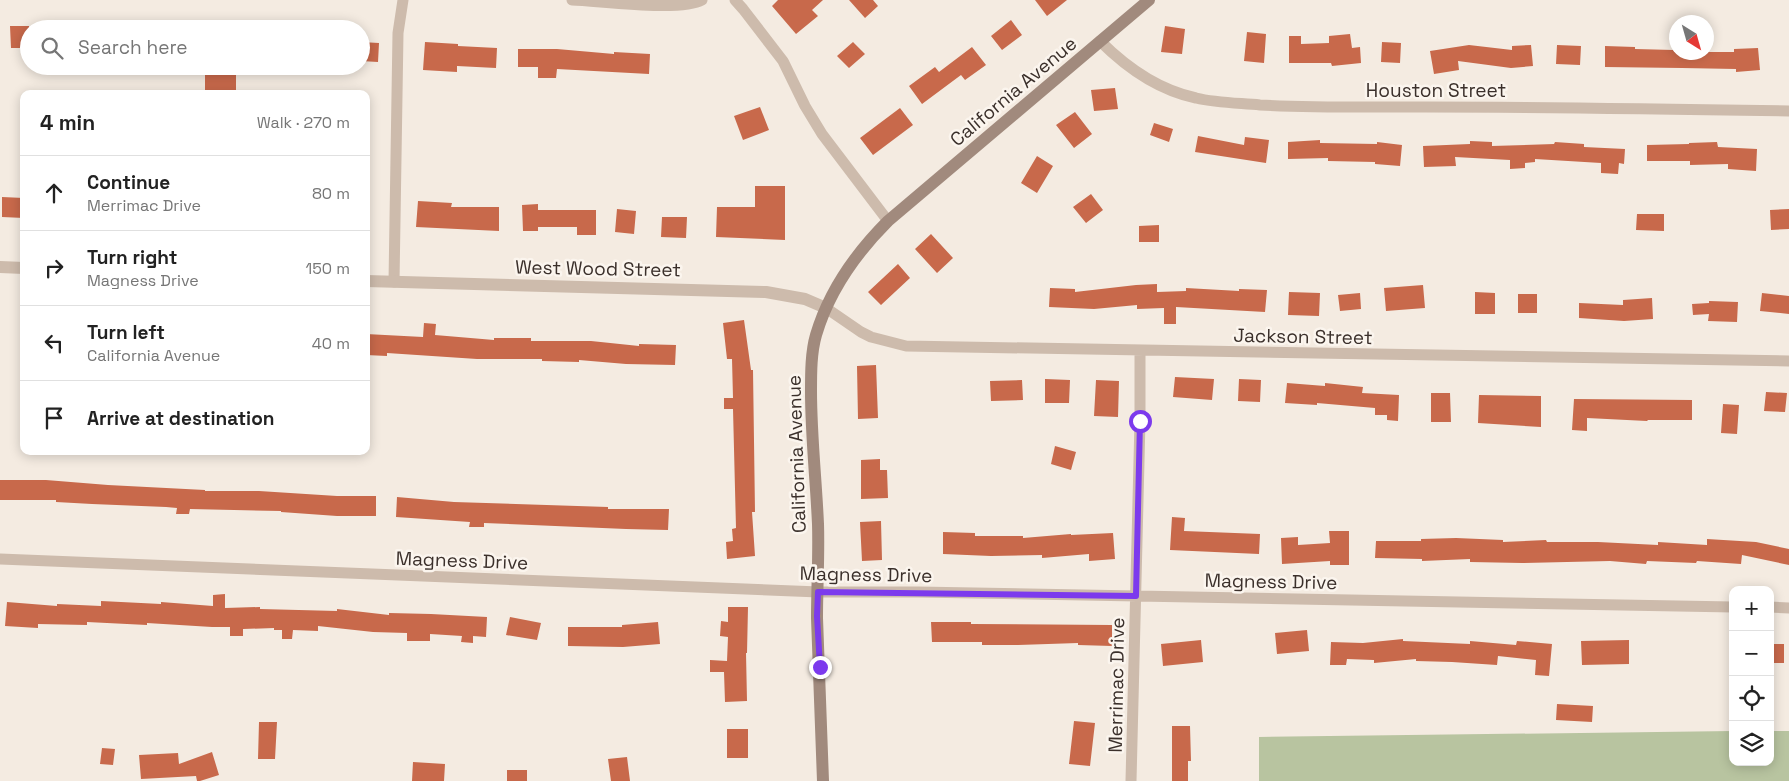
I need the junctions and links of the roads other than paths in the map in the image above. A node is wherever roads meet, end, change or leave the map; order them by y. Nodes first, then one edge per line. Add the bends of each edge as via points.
1 (402, 0) edge
2 (572, 0) edge
3 (702, 0) edge
4 (735, 0) edge
5 (1149, 0) edge
6 (1100, 41) junction
7 (1789, 111) edge
8 (888, 220) junction
9 (0, 267) edge
10 (20, 268) edge
11 (370, 281) edge
12 (394, 282) junction
13 (826, 308) junction
14 (1140, 351) junction
15 (1789, 361) edge
16 (0, 560) edge
17 (818, 592) junction
18 (1136, 596) junction
19 (1729, 607) edge
20 (1774, 607) edge
21 (1789, 608) edge
22 (822, 781) edge
23 (1131, 781) edge

1 - 12 street via 398,33
2 - 3 street via 676,6
4 - 8 street via 783,61 822,134
5 - 6 main road, California Avenue
6 - 7 street, Houston Street via 1116,57 1153,83 1174,92 1218,102 1297,107
6 - 8 main road, California Avenue
8 - 13 main road, California Avenue via 854,259
9 - 10 street
11 - 12 street, West Wood Street
12 - 13 street, West Wood Street via 766,292 805,299
13 - 14 street, Jackson Street via 866,335 906,346
13 - 17 main road, California Avenue via 815,336 811,371
14 - 15 street, Jackson Street
14 - 18 street, Merrimac Drive
16 - 17 street, Magness Drive
17 - 18 street, Magness Drive
17 - 22 main road, California Avenue
18 - 19 street, Magness Drive
18 - 23 street, Merrimac Drive
20 - 21 street

